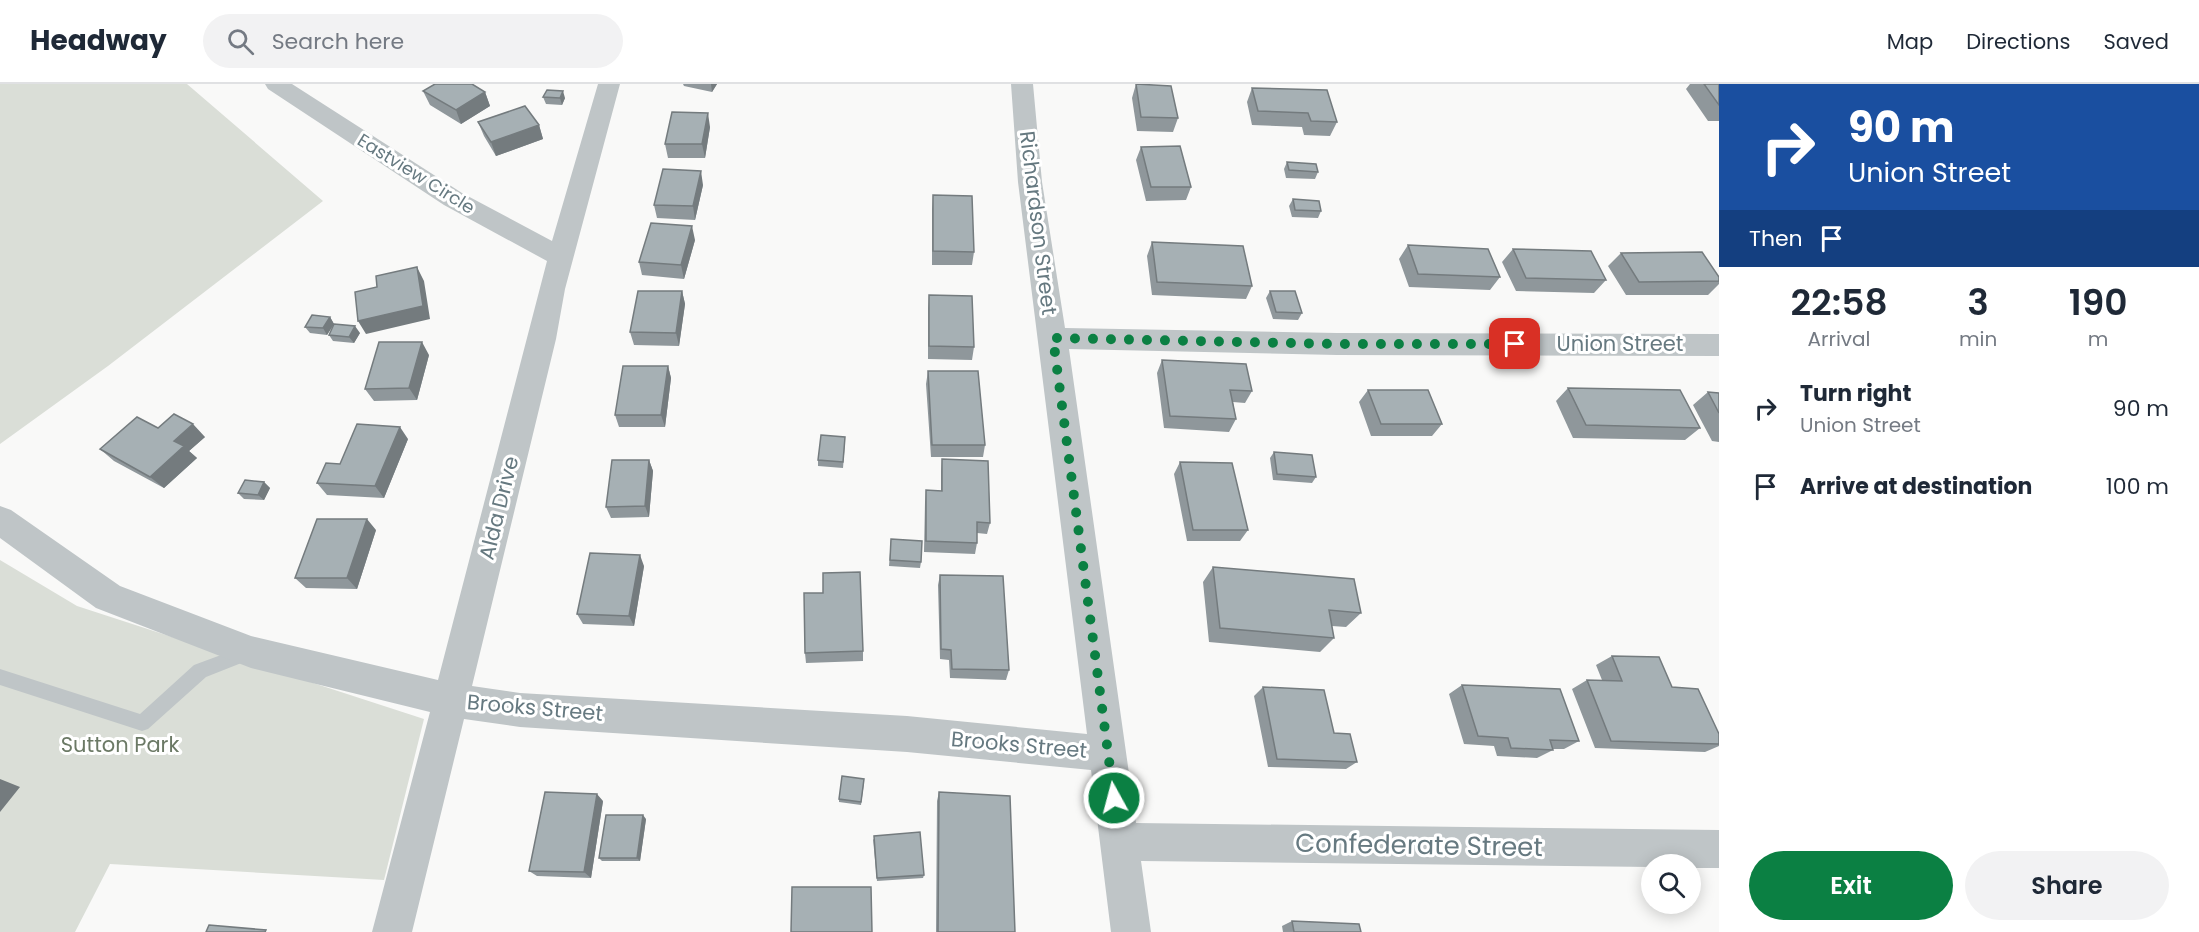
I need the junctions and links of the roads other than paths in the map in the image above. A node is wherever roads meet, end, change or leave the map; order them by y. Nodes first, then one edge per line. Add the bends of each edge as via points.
1 (276, 84) edge
2 (609, 84) edge
3 (1022, 84) edge
4 (560, 257) junction
5 (1053, 338) junction
6 (1719, 345) edge
7 (0, 520) edge
8 (251, 652) junction
9 (0, 677) edge
10 (450, 700) junction
11 (1109, 754) junction
12 (1119, 842) junction
13 (1719, 849) edge
14 (392, 932) edge
15 (1131, 932) edge

1 - 4 street, Eastview Circle via 453,199
2 - 4 street, Alda Drive
3 - 5 street, Richardson Street via 1030,182
4 - 10 street, Alda Drive
5 - 6 street, Union Street via 1337,344
5 - 11 street, Richardson Street
7 - 8 street, Brooks Street via 108,597
8 - 9 lane via 200,671 142,723
8 - 10 street, Brooks Street
10 - 11 street, Brooks Street via 520,710 907,734
10 - 14 street, Alda Drive
11 - 12 street, Richardson Street
12 - 13 street, Confederate Street
12 - 15 street, Richardson Street

